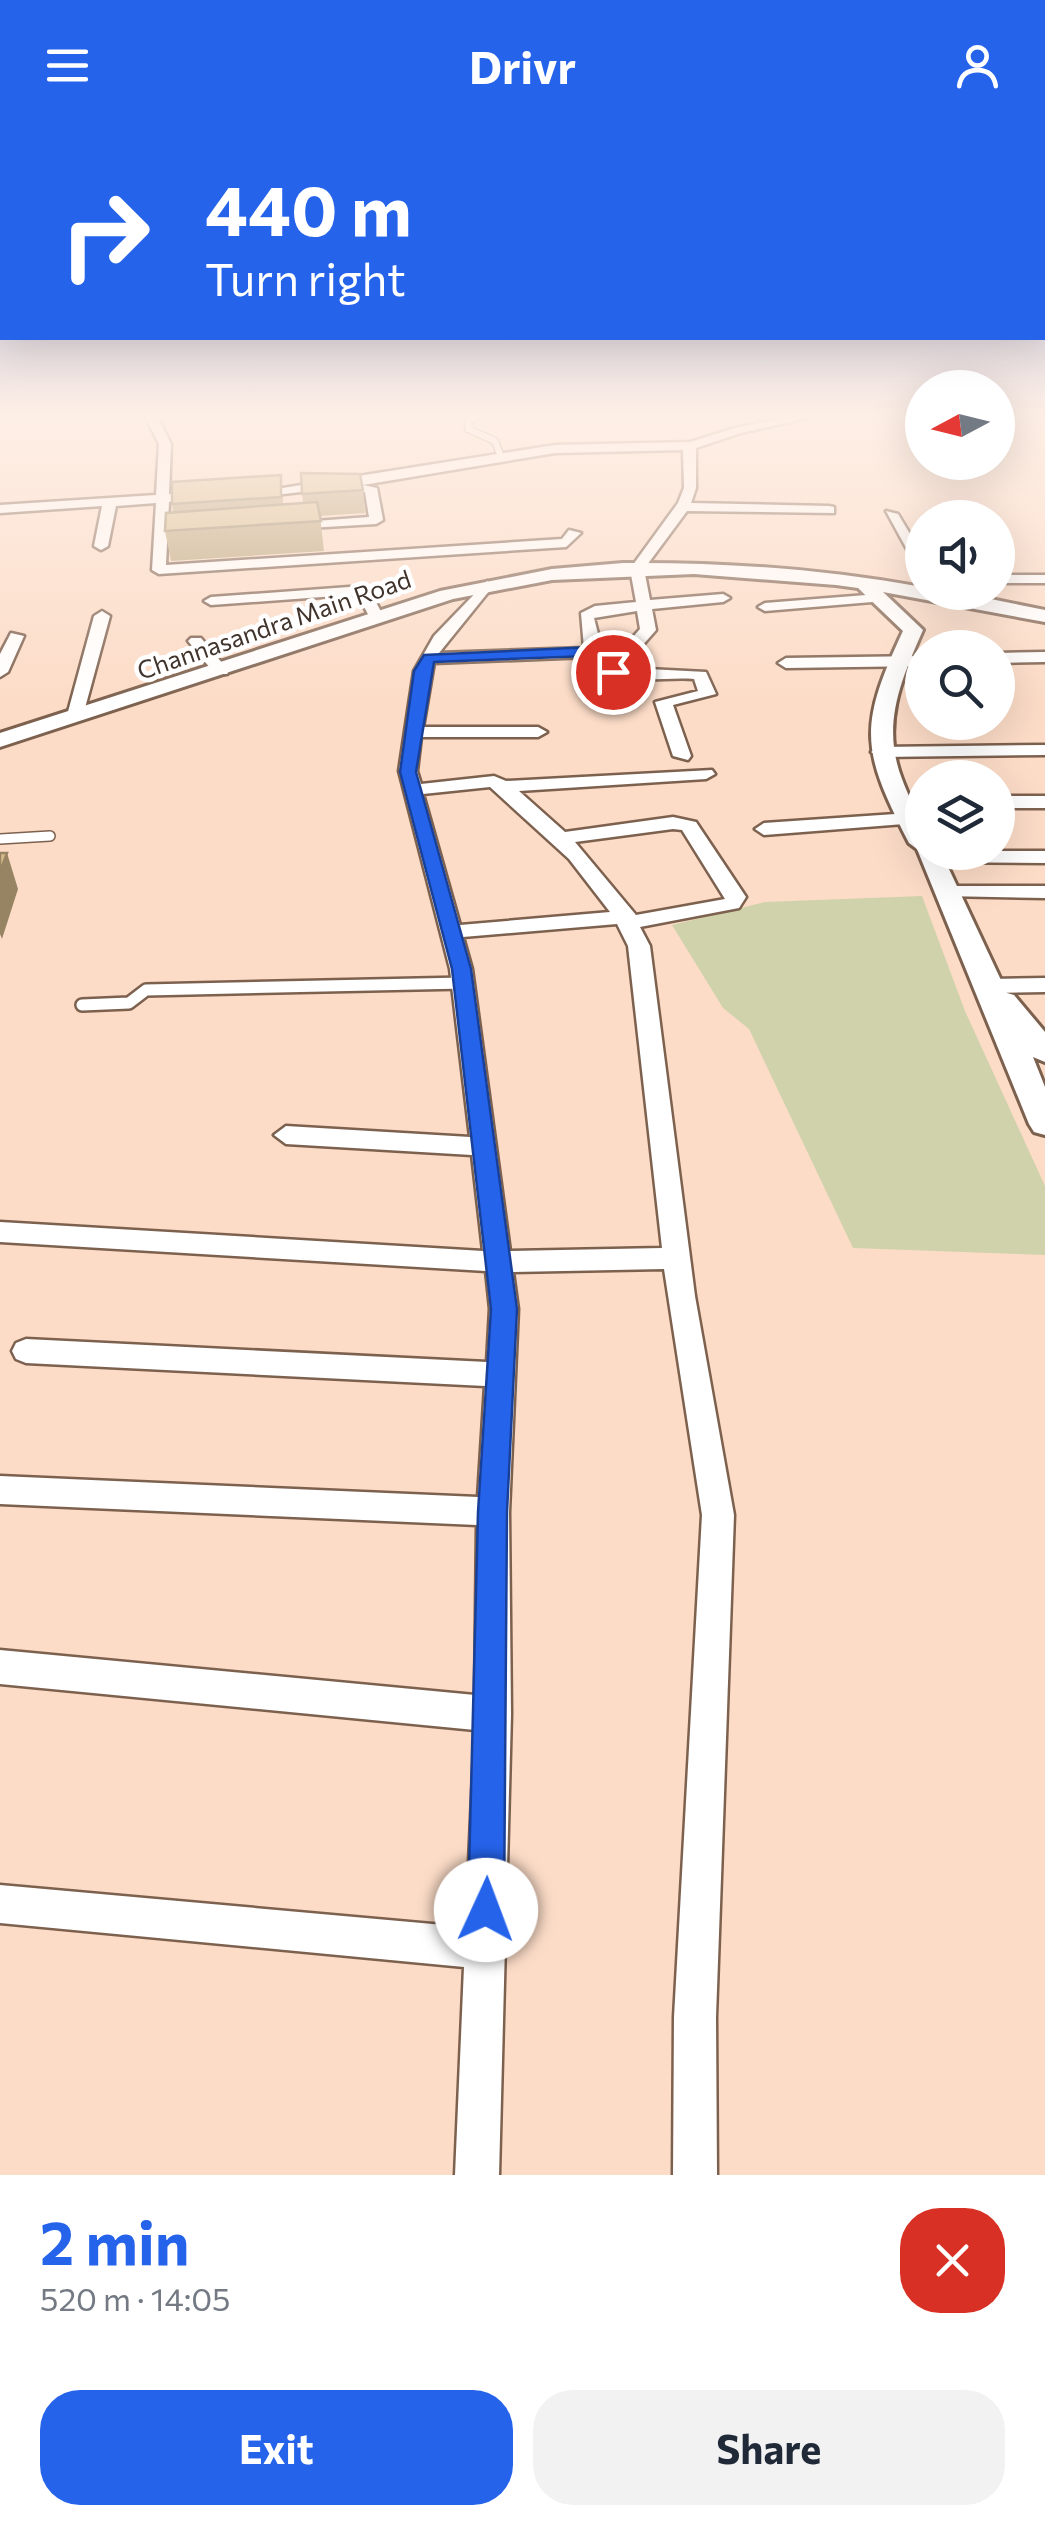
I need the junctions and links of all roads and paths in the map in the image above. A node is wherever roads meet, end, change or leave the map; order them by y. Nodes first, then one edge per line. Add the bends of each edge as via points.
1 (108, 511) edge
2 (164, 511) edge
3 (294, 511) edge
4 (375, 511) edge
5 (679, 511) edge
6 (891, 514) dead end
7 (179, 534) edge
8 (162, 535) junction
9 (905, 537) edge
10 (101, 546) dead end
11 (636, 569) junction
12 (578, 572) junction
13 (1015, 579) edge
14 (1045, 579) edge
15 (488, 585) junction
16 (905, 589) edge
17 (871, 591) junction
18 (724, 598) dead end
19 (211, 601) dead end
20 (640, 605) junction
21 (765, 608) dead end
22 (1015, 610) edge
23 (102, 616) dead end
24 (1045, 616) edge
25 (377, 619) junction
26 (913, 630) edge
27 (16, 636) dead end
28 (196, 641) dead end
29 (592, 652) junction
30 (1045, 656) edge
31 (1015, 657) edge
32 (429, 658) junction
33 (905, 661) edge
34 (786, 663) dead end
35 (905, 668) edge
36 (221, 671) junction
37 (0, 672) edge
38 (642, 675) junction
39 (74, 719) junction
40 (414, 732) junction
41 (538, 732) dead end
42 (0, 740) edge
43 (1045, 750) edge
44 (880, 752) junction
45 (682, 756) dead end
46 (706, 774) dead end
47 (502, 788) junction
48 (414, 790) junction
49 (905, 800) edge
50 (1015, 802) edge
51 (1045, 802) edge
52 (905, 809) edge
53 (764, 829) dead end
54 (50, 836) dead end
55 (0, 839) edge
56 (558, 839) junction
57 (1015, 854) edge
58 (1045, 856) edge
59 (938, 870) edge
60 (950, 892) junction
61 (1045, 892) edge
62 (628, 920) junction
63 (452, 932) junction
64 (464, 983) junction
65 (1045, 985) edge
66 (992, 986) junction
67 (82, 1005) dead end
68 (1034, 1023) edge
69 (1045, 1052) edge
70 (1045, 1124) edge
71 (286, 1135) dead end
72 (485, 1147) junction
73 (0, 1232) edge
74 (676, 1258) junction
75 (500, 1262) junction
76 (26, 1351) dead end
77 (500, 1375) junction
78 (0, 1490) edge
79 (493, 1512) junction
80 (0, 1667) edge
81 (492, 1714) junction
82 (0, 1904) edge
83 (485, 1949) junction
84 (477, 2175) edge
85 (695, 2175) edge

1 - 10 street
2 - 8 street
3 - 4 street via 294,525 376,520
5 - 11 street
6 - 9 street
7 - 8 street
8 - 12 street via 159,570 570,538
11 - 12 street, Channasandra Main Road
11 - 17 street, Channasandra Main Road via 751,572
11 - 20 street
12 - 15 street, Channasandra Main Road
13 - 14 street
15 - 25 street, Channasandra Main Road
15 - 32 street
16 - 17 street, Channasandra Main Road
17 - 21 street
17 - 26 street
18 - 20 street
19 - 25 street via 349,591 365,594
20 - 29 street via 589,612
20 - 38 street via 648,631 633,649
22 - 24 street, Channasandra Main Road
23 - 39 street
25 - 36 street, Channasandra Main Road
27 - 37 street
28 - 36 street
29 - 32 street
29 - 38 street via 613,672
30 - 31 street
32 - 40 street
33 - 34 street
35 - 44 street via 886,687
36 - 39 street, Channasandra Main Road
38 - 45 street via 694,674 709,691 663,702
39 - 42 street, Channasandra Main Road
40 - 41 street
40 - 48 street via 408,772
43 - 44 street
44 - 49 street via 883,771
46 - 47 street
47 - 48 street via 494,781
47 - 56 street
48 - 63 street
50 - 51 street
52 - 53 street
54 - 55 lane
56 - 62 street
56 - 62 street via 689,826 736,897 732,904
57 - 58 street
59 - 60 street
60 - 61 street
60 - 66 street
62 - 63 street
62 - 74 street via 639,946
63 - 64 street
64 - 67 lane via 146,990 130,1003
64 - 72 street
65 - 66 street
66 - 68 street
66 - 70 street
68 - 69 street
71 - 72 street
72 - 75 street
73 - 75 street
74 - 75 street
74 - 85 street via 718,1516
75 - 77 street
76 - 77 street
77 - 79 street
78 - 79 street
79 - 81 street
80 - 81 street
81 - 83 street
82 - 83 street
83 - 84 street

